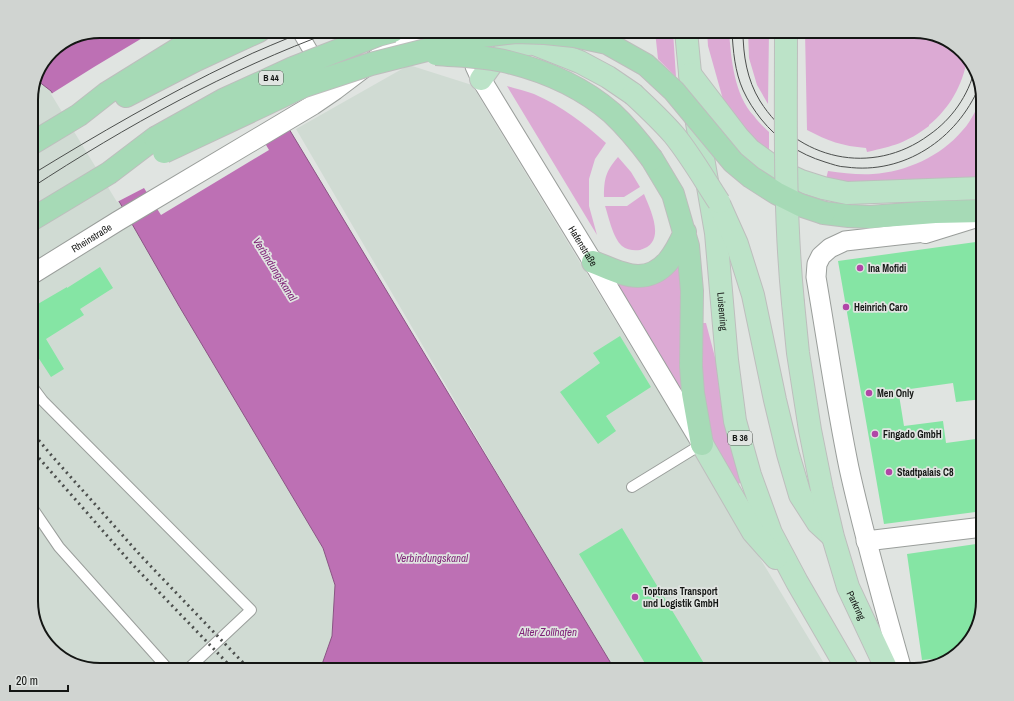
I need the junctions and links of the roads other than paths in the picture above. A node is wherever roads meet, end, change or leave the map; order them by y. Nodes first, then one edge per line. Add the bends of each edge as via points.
1 (195, 38) edge
2 (245, 38) edge
3 (303, 38) edge
4 (360, 38) edge
5 (370, 38) edge
6 (394, 38) edge
7 (459, 38) edge
8 (474, 38) edge
9 (522, 38) edge
10 (583, 38) edge
11 (686, 38) edge
12 (786, 38) edge
13 (532, 43) junction
14 (420, 52) junction
15 (689, 73) junction
16 (481, 79) junction
17 (336, 89) junction
18 (79, 115) junction
19 (38, 140) edge
20 (109, 173) junction
21 (976, 188) edge
22 (976, 213) edge
23 (976, 215) edge
24 (38, 216) edge
25 (685, 232) junction
26 (925, 232) joint
27 (593, 262) junction
28 (38, 271) edge
29 (38, 394) edge
30 (702, 444) junction
31 (632, 487) dead end
32 (38, 516) edge
33 (976, 527) edge
34 (833, 538) junction
35 (866, 541) junction
36 (797, 582) junction
37 (163, 663) edge
38 (195, 663) edge
39 (844, 663) edge
40 (884, 663) edge
41 (900, 663) edge

1 - 18 highway via 107,92
2 - 18 highway via 128,95
3 - 17 street
4 - 17 street
5 - 20 highway, B 44, bridge via 293,68 223,100 155,138
6 - 17 street
7 - 16 street, Hafenstraße
8 - 14 highway, bridge
9 - 13 main road
10 - 22 highway, bridge via 607,43 646,65 674,91 733,162 776,193 800,205 824,213 870,217 935,212
11 - 15 main road, Luisenring / B 36
12 - 34 main road, bridge via 788,255 798,353 810,430
13 - 16 main road via 509,49 493,62
13 - 34 main road, bridge via 608,76 633,94 674,136 718,202 737,244 753,295 779,416 800,495 818,523
14 - 20 highway, bridge via 304,86 164,152
14 - 25 highway, bridge via 508,62 547,75 593,99 634,136 652,159 673,194
15 - 21 main road via 750,150 779,171 801,182 847,193
15 - 36 main road, Luisenring / B 36 via 716,232 735,421 750,475 771,533
16 - 27 street, Hafenstraße
17 - 28 street, Rheinstraße
18 - 19 highway
20 - 24 highway, B 44
23 - 26 street
25 - 27 highway via 669,261 652,273 638,276 626,274
25 - 30 highway via 692,283 691,372
26 - 35 street via 845,241 830,248 817,264 816,277 841,426
27 - 30 street, Hafenstraße
29 - 38 lane via 251,610
30 - 31 lane
30 - 36 main road, B 36 via 753,532
32 - 37 lane via 59,547
33 - 35 street
34 - 40 main road, Parkring via 848,587
35 - 41 street
36 - 39 main road, B 36

